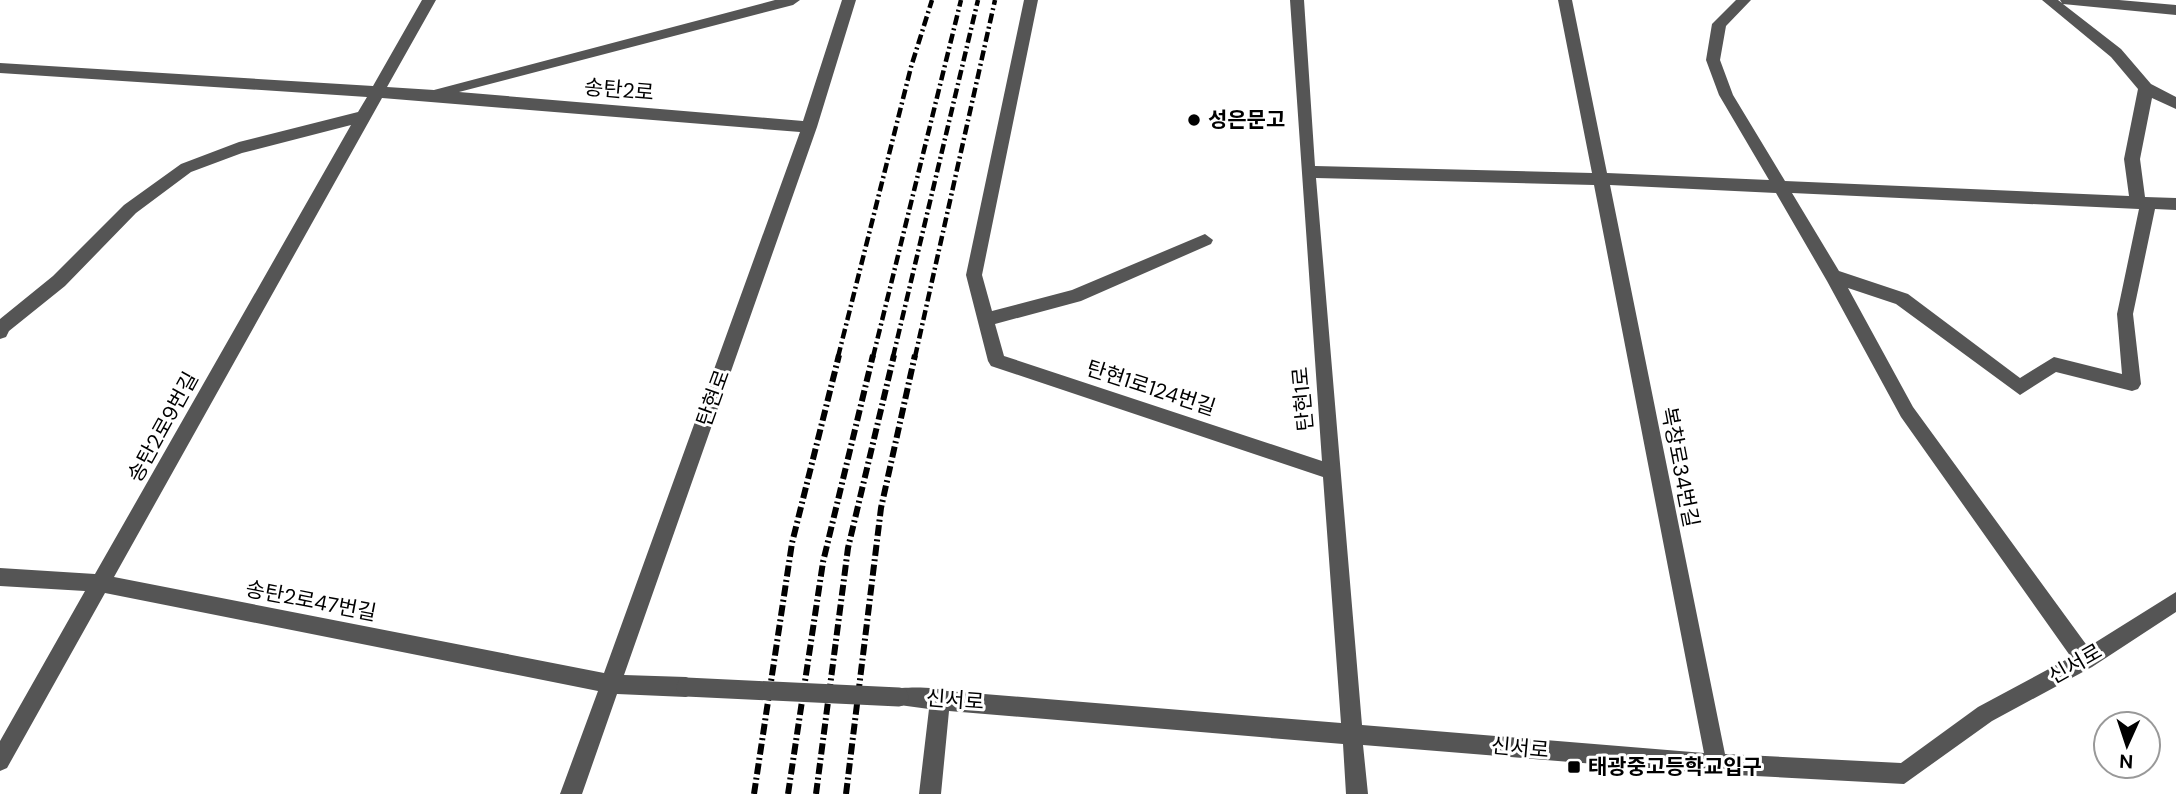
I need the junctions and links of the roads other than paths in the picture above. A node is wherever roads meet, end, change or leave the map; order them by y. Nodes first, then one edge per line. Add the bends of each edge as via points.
1 (429, 0) edge
2 (793, 0) edge
3 (849, 0) edge
4 (1031, 0) edge
5 (1297, 0) edge
6 (1565, 0) edge
7 (1744, 0) edge
8 (2049, 0) edge
9 (2067, 0) edge
10 (2176, 10) edge
11 (0, 68) edge
12 (2146, 88) junction
13 (378, 93) junction
14 (426, 95) junction
15 (2176, 104) edge
16 (365, 116) junction
17 (809, 127) junction
18 (1308, 172) junction
19 (1599, 179) junction
20 (1781, 189) junction
21 (2143, 203) junction
22 (2176, 204) edge
23 (1205, 240) dead end
24 (1833, 276) junction
25 (984, 320) junction
26 (0, 332) edge
27 (1332, 472) junction
28 (0, 577) edge
29 (101, 583) junction
30 (2176, 601) edge
31 (2085, 660) junction
32 (611, 684) junction
33 (940, 698) junction
34 (1354, 734) junction
35 (0, 761) edge
36 (1717, 764) junction
37 (571, 794) edge
38 (930, 794) edge
39 (1357, 794) edge

1 - 13 street
2 - 14 street, 송탄2로
3 - 17 street, 탄현로
4 - 25 street, 탄현1로124번길 via 974,275
5 - 18 street, 탄현1로
6 - 19 street, 복창로34번길
7 - 20 street via 1719,24 1713,60 1726,95
8 - 12 street via 2116,53
9 - 10 street
11 - 13 street, 송탄2로
12 - 15 street
12 - 21 street via 2132,159
13 - 14 street, 송탄2로
13 - 16 street, 송탄2로9번길
14 - 17 street, 송탄2로
16 - 26 street via 239,148 186,168 130,209 59,281
16 - 29 street, 송탄2로9번길
17 - 32 street, 탄현로
18 - 19 street
18 - 27 street, 탄현1로
19 - 20 street
19 - 36 street, 복창로34번길
20 - 21 street
20 - 24 street
21 - 22 street
21 - 24 street via 2125,314 2132,384 2054,364 2020,388 1902,299
23 - 25 street via 1075,296
24 - 31 street via 1907,412
25 - 27 street, 탄현1로124번길 via 997,361
27 - 34 street, 탄현1로
28 - 29 street, 송탄2로47번길
29 - 32 street, 송탄2로47번길
29 - 35 street, 송탄2로9번길
30 - 31 street, 신서로
31 - 36 street, 신서로 via 1985,714 1904,774
32 - 33 street, 신서로, bridge
32 - 37 street, 탄현로
33 - 34 street, 신서로
33 - 38 street
34 - 36 street, 신서로
34 - 39 street, 탄현1로

